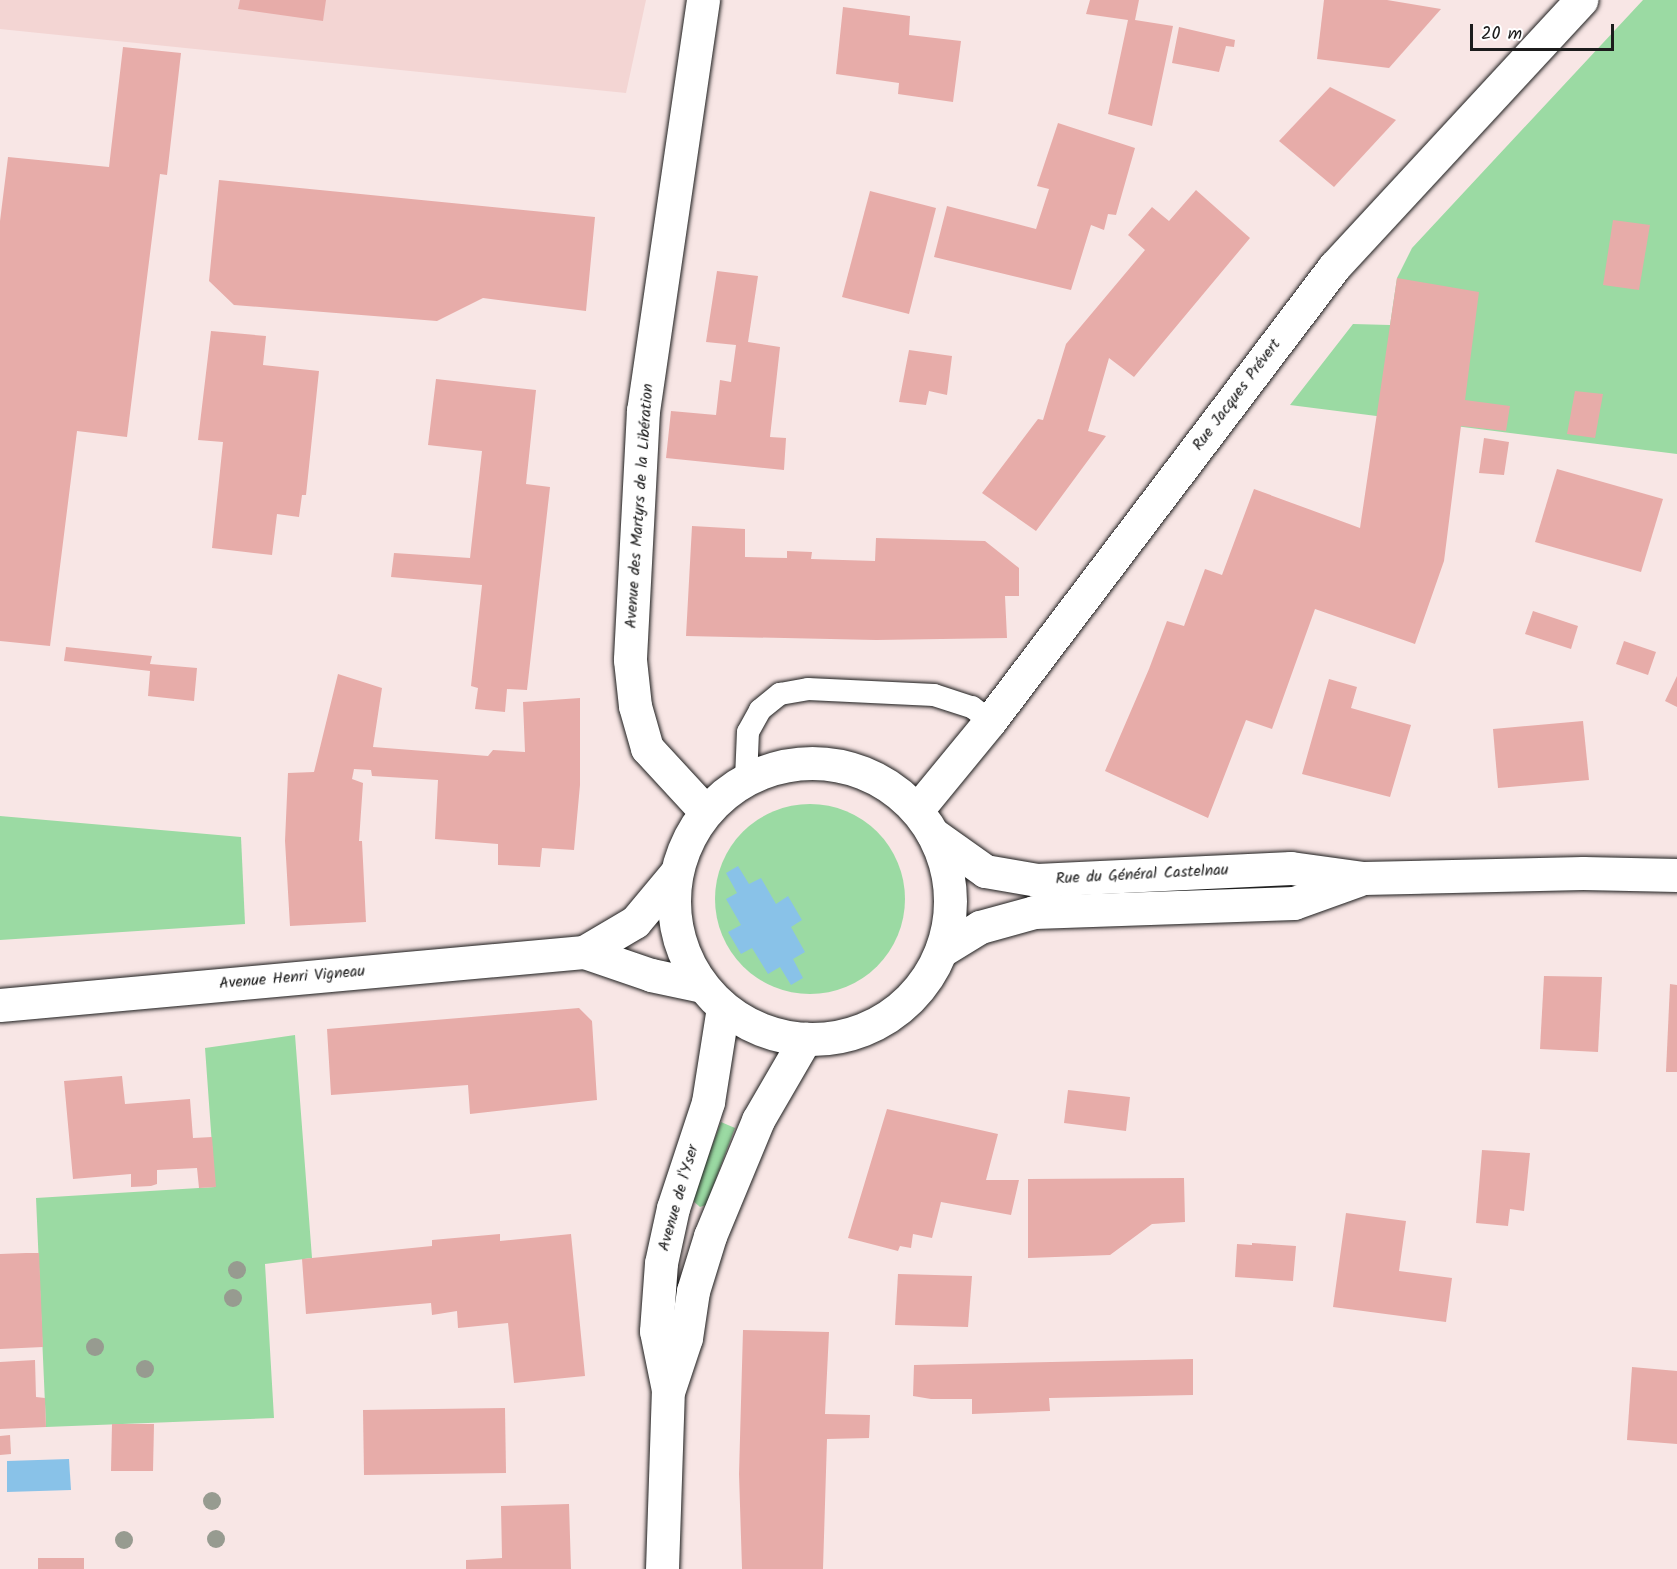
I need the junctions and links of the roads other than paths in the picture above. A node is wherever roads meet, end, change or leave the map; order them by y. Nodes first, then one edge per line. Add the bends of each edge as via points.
1 (703, 0) edge
2 (1581, 0) edge
3 (990, 720) junction
4 (746, 778) junction
5 (706, 812) junction
6 (925, 822) junction
7 (1249, 870) junction
8 (676, 873) junction
9 (1677, 876) edge
10 (1363, 878) junction
11 (1247, 905) junction
12 (941, 951) junction
13 (584, 952) junction
14 (712, 997) junction
15 (0, 1005) edge
16 (805, 1040) junction
17 (668, 1390) junction
18 (662, 1569) edge

1 - 5 main road, Avenue des Martyrs de la Libération via 643,410 630,660 635,706 647,748
2 - 3 main road, Rue Jacques Prévert via 1334,267
3 - 4 lane via 972,707 934,695 808,689 780,694 760,710 748,732
3 - 6 main road, Rue Jacques Prévert
4 - 5 main road, Rue du Général Castelnau
4 - 6 main road, Rue du Général Castelnau via 782,765 828,764 855,769 889,786
5 - 8 main road, Rue du Général Castelnau via 687,840
6 - 7 main road, Rue du Général Castelnau via 986,871 1037,880
6 - 12 main road via 944,861 950,889 948,927
7 - 10 main road, Rue du Général Castelnau via 1291,868
7 - 11 lane
8 - 13 main road, Avenue Henri Vigneau via 635,922
8 - 14 main road via 677,932 686,960
9 - 10 main road, Rue du Général Castelnau via 1583,873
10 - 11 main road, Rue du Général Castelnau via 1294,903
11 - 12 main road, Rue du Général Castelnau via 1034,912 980,927
12 - 16 main road via 921,986 886,1018 844,1036
13 - 14 main road, Avenue Henri Vigneau
13 - 15 main road, Avenue Henri Vigneau
14 - 16 main road via 761,1030
14 - 17 main road, Avenue de l'Yser via 708,1102 673,1208 661,1263 656,1331
16 - 17 main road, Avenue de l'Yser via 758,1120 710,1236 693,1291 686,1338
17 - 18 main road, Avenue de l'Yser

